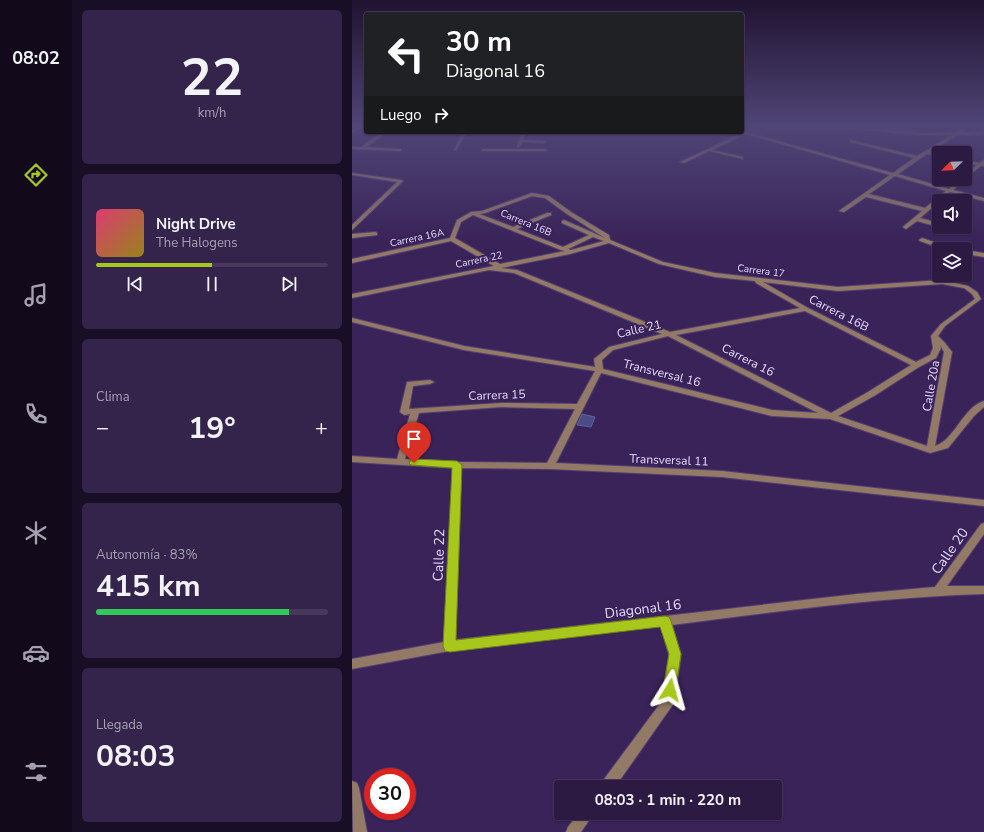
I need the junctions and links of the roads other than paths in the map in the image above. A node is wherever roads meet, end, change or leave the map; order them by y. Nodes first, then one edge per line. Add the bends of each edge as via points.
1 (856, 165) edge
2 (909, 165) edge
3 (981, 165) edge
4 (972, 172) edge
5 (352, 174) edge
6 (894, 176) junction
7 (955, 186) edge
8 (950, 191) junction
9 (866, 195) junction
10 (984, 200) edge
11 (926, 210) junction
12 (842, 212) dead end
13 (473, 213) junction
14 (549, 214) dead end
15 (917, 219) junction
16 (564, 222) dead end
17 (932, 223) edge
18 (906, 227) dead end
19 (352, 228) edge
20 (512, 229) junction
21 (375, 234) dead end
22 (592, 235) junction
23 (352, 236) edge
24 (452, 239) junction
25 (922, 240) dead end
26 (608, 242) junction
27 (932, 243) edge
28 (563, 249) junction
29 (570, 252) junction
30 (972, 253) edge
31 (984, 255) edge
32 (352, 261) edge
33 (497, 265) junction
34 (486, 268) junction
35 (754, 279) junction
36 (352, 296) edge
37 (806, 309) junction
38 (352, 320) edge
39 (669, 334) junction
40 (934, 336) junction
41 (916, 365) junction
42 (599, 370) junction
43 (430, 382) dead end
44 (984, 403) edge
45 (579, 407) junction
46 (415, 412) junction
47 (831, 416) junction
48 (930, 450) junction
49 (352, 459) edge
50 (400, 462) junction
51 (457, 465) junction
52 (550, 466) junction
53 (984, 503) edge
54 (984, 528) edge
55 (984, 590) edge
56 (938, 592) junction
57 (665, 621) junction
58 (450, 646) junction
59 (352, 664) edge
60 (612, 780) edge
61 (352, 788) edge
62 (581, 820) edge
63 (360, 832) edge
64 (572, 832) edge

1 - 6 street
2 - 6 street
3 - 4 street
5 - 19 street via 401,181
6 - 8 street
6 - 9 street
7 - 8 street
8 - 10 street
8 - 11 street
9 - 11 street
9 - 12 street
11 - 15 street
13 - 20 street, Carrera 16B
13 - 24 street, Carrera 16A via 459,221
13 - 26 street via 483,212 532,194 547,197 607,236
14 - 20 street
15 - 17 street
15 - 18 street
16 - 22 street, Carrera 17
20 - 28 street, Carrera 16B
21 - 23 street
22 - 26 street, Carrera 17
22 - 28 street
24 - 32 street, Carrera 16A
24 - 33 street
25 - 27 street
26 - 29 street, Carrera 22
26 - 35 street, Carrera 17 via 661,263 715,275
28 - 29 street, Carrera 16B
29 - 33 street, Carrera 22
30 - 31 street
33 - 34 street, Carrera 22
34 - 36 street, Carrera 22
34 - 39 street, Carrera 16 via 515,271
35 - 37 street, Carrera 16B
35 - 40 street, Carrera 17 via 838,289 942,282 966,287 975,293 978,299 943,324
37 - 39 street, Calle 21
37 - 41 street, Carrera 16B
38 - 42 street, Transversal 16 via 464,348
39 - 42 street, Calle 21 via 611,348 598,359
39 - 47 street, Carrera 16
40 - 41 street via 937,348 933,356
40 - 48 street, Calle 20a via 948,352
41 - 47 street
42 - 45 street, Calle 21
42 - 47 street, Transversal 16 via 772,413
43 - 46 street via 410,384 404,412
44 - 48 street via 971,414 945,446
45 - 46 street, Carrera 15 via 502,406
45 - 52 street, Calle 21
46 - 50 street
47 - 48 street, Carrera 16
49 - 50 street, Transversal 11
50 - 51 street, Transversal 11
51 - 52 street, Transversal 11
51 - 58 street, Calle 22
52 - 53 street, Transversal 11 via 722,474
54 - 56 street, Calle 20
55 - 56 street
56 - 57 street, Diagonal 16 via 857,598
57 - 58 street, Diagonal 16
57 - 60 street via 675,654 668,703
58 - 59 street, Diagonal 16
61 - 63 street
62 - 64 street

